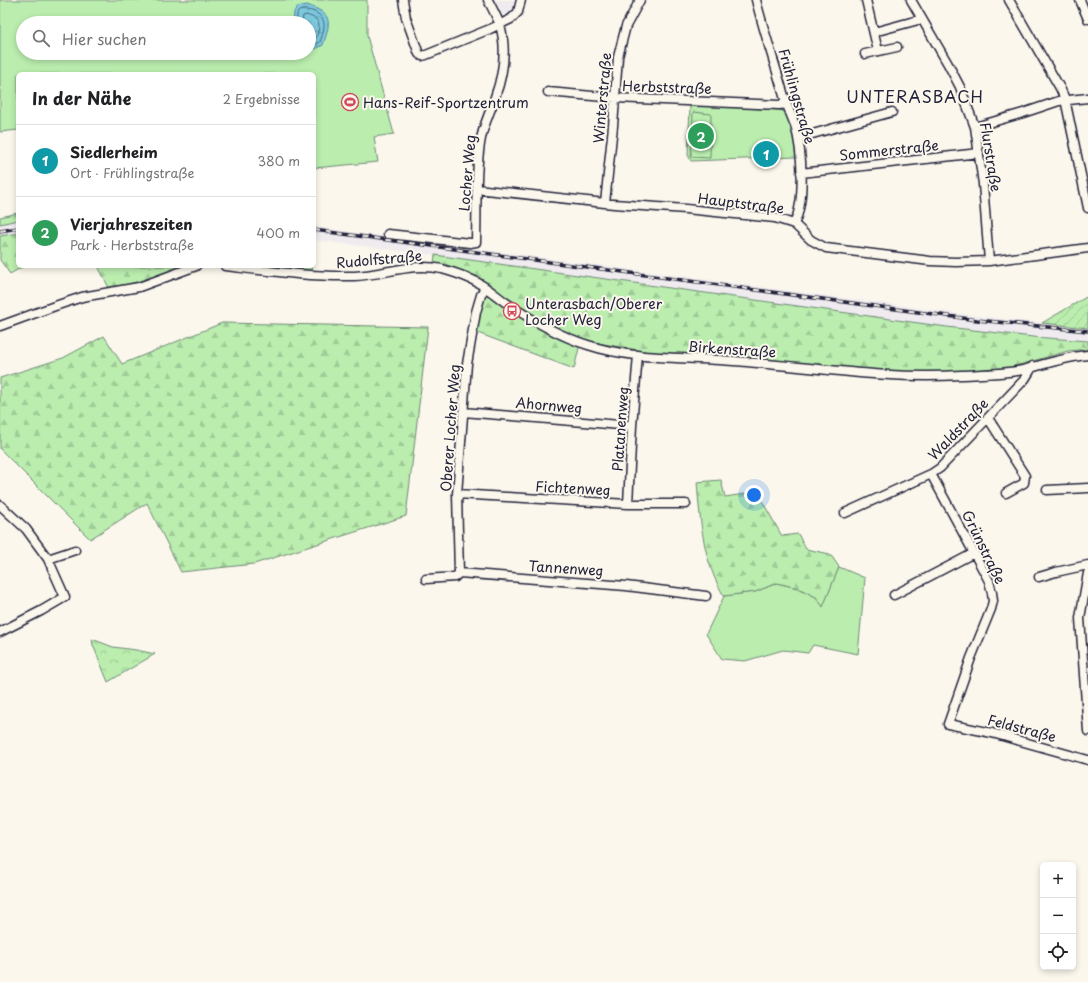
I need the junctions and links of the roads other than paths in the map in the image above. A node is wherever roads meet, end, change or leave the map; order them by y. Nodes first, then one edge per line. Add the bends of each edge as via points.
1 (403, 0) edge
2 (488, 0) edge
3 (522, 0) edge
4 (640, 0) edge
5 (756, 0) edge
6 (866, 0) edge
7 (911, 0) edge
8 (1009, 0) edge
9 (1080, 0) edge
10 (922, 19) junction
11 (1088, 19) edge
12 (500, 24) junction
13 (874, 32) junction
14 (897, 47) dead end
15 (878, 51) junction
16 (865, 54) dead end
17 (548, 92) dead end
18 (615, 98) junction
19 (1088, 98) edge
20 (1065, 100) junction
21 (786, 104) junction
22 (892, 112) dead end
23 (975, 127) junction
24 (798, 138) junction
25 (979, 153) junction
26 (801, 173) junction
27 (477, 189) junction
28 (605, 203) junction
29 (1088, 208) edge
30 (794, 224) junction
31 (388, 234) dead end
32 (1088, 248) edge
33 (989, 261) junction
34 (191, 268) edge
35 (243, 268) edge
36 (485, 287) junction
37 (0, 326) edge
38 (638, 355) junction
39 (1088, 355) edge
40 (1033, 366) junction
41 (463, 412) junction
42 (988, 418) junction
43 (632, 426) junction
44 (931, 474) junction
45 (1088, 488) edge
46 (1048, 490) dead end
47 (1006, 493) dead end
48 (457, 494) junction
49 (628, 504) junction
50 (686, 504) dead end
51 (0, 505) edge
52 (845, 513) dead end
53 (75, 550) dead end
54 (974, 552) junction
55 (48, 559) junction
56 (1088, 565) edge
57 (459, 573) junction
58 (1088, 573) edge
59 (1039, 577) dead end
60 (426, 579) dead end
61 (894, 595) dead end
62 (706, 596) dead end
63 (0, 632) edge
64 (1086, 664) edge
65 (948, 724) joint
66 (1088, 730) edge
67 (1088, 760) edge

1 - 12 street via 406,18 422,56
2 - 12 street, Locher Weg
3 - 12 street via 515,16
4 - 18 street, Winterstraße via 626,26 621,42
5 - 21 street, Frühlingstraße
6 - 13 street
7 - 10 street, Flurstraße
8 - 20 street
9 - 11 street
10 - 13 street
10 - 23 street, Flurstraße via 960,87
12 - 27 street, Locher Weg via 503,45 502,70 482,134
13 - 15 street
14 - 15 street
15 - 16 street
17 - 18 street, Herbststraße
18 - 21 street, Herbststraße
18 - 28 street, Winterstraße
19 - 20 street
20 - 23 street
20 - 29 street
21 - 24 street, Frühlingstraße
22 - 24 street
23 - 25 street, Flurstraße
24 - 26 street, Frühlingstraße
25 - 26 street, Sommerstraße
25 - 33 street, Flurstraße
26 - 30 street, Frühlingstraße via 800,206
27 - 28 street, Hauptstraße
27 - 31 street, Locher Weg via 476,242
28 - 30 street, Hauptstraße via 775,218
30 - 33 street, Hauptstraße via 818,245 834,250 930,261
32 - 33 street, Hauptstraße
34 - 37 street via 139,287 82,297
35 - 36 street, Rudolfstraße via 324,277 360,276 423,266 442,269
36 - 38 street, Birkenstraße via 504,302 565,336 609,351
36 - 41 street, Oberer Locher Weg via 476,312
38 - 40 street, Birkenstraße via 893,376 929,377 993,373
38 - 43 street, Platanenweg
39 - 40 street
40 - 42 street, Waldstraße via 1025,379
41 - 43 street, Ahornweg
41 - 48 street, Oberer Locher Weg
42 - 44 street, Waldstraße via 940,468
42 - 47 street via 1025,476 1024,483
43 - 49 street, Platanenweg
44 - 52 street, Waldstraße
44 - 54 street, Grünstraße
45 - 46 street
48 - 49 street, Fichtenweg
48 - 57 street, Oberer Locher Weg
49 - 50 street, Fichtenweg
51 - 55 street via 26,529
53 - 55 street
54 - 61 street
54 - 65 street, Grünstraße via 989,582 993,601
55 - 63 street via 65,597
56 - 59 street
57 - 60 street, Tannenweg via 455,577
57 - 62 street, Tannenweg via 626,586
58 - 64 street via 1080,618
64 - 66 street
65 - 67 street, Feldstraße via 992,733

